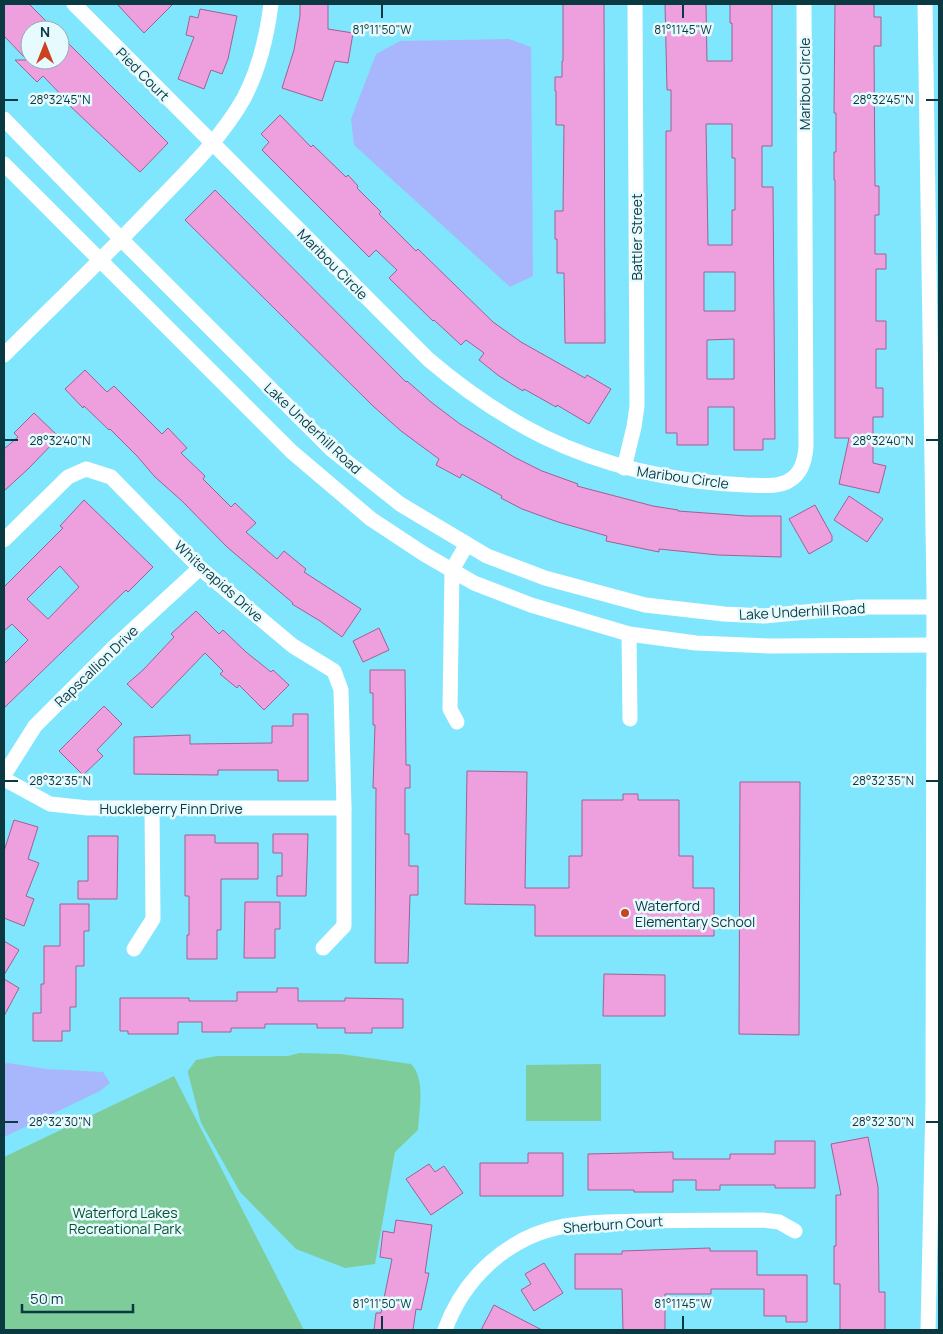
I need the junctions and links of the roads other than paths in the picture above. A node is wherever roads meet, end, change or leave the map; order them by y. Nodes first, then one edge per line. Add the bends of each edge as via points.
1 (74, 4) edge
2 (271, 4) edge
3 (634, 4) edge
4 (804, 4) edge
5 (925, 4) edge
6 (4, 119) edge
7 (212, 144) junction
8 (4, 164) edge
9 (121, 239) junction
10 (100, 260) junction
11 (4, 355) edge
12 (624, 468) junction
13 (4, 540) edge
14 (467, 544) junction
15 (200, 568) junction
16 (452, 570) junction
17 (937, 607) edge
18 (629, 634) junction
19 (937, 645) edge
20 (630, 719) dead end
21 (457, 722) dead end
22 (4, 775) edge
23 (4, 779) edge
24 (152, 808) junction
25 (344, 808) junction
26 (323, 948) dead end
27 (134, 950) dead end
28 (936, 1102) edge
29 (795, 1230) dead end
30 (445, 1330) edge
31 (928, 1330) edge

1 - 7 street, Pied Court
2 - 7 street via 257,68 243,98
3 - 12 street, Battler Street via 637,406
4 - 12 street, Maribou Circle via 806,447 802,467 789,481 769,485 679,479
5 - 17 street
6 - 9 street, Lake Underhill Road
7 - 9 street
7 - 12 street, Maribou Circle via 444,373 487,405 522,425 570,449
8 - 10 street, Lake Underhill Road
9 - 10 street
9 - 14 street, Lake Underhill Road via 332,450 400,504
10 - 11 street
10 - 16 street, Lake Underhill Road via 292,452 371,519
13 - 15 street, Whiterapids Drive via 68,477 86,469 111,477
14 - 16 street
14 - 17 street, Lake Underhill Road via 487,556 545,578 654,606 751,616 844,608
15 - 22 street, Rapscallion Drive via 35,726
15 - 25 street, Whiterapids Drive via 293,646 334,671 341,690
16 - 18 street, Lake Underhill Road via 474,583 532,605
16 - 21 street via 450,709
17 - 19 street
18 - 19 street, Lake Underhill Road via 696,643 770,646
18 - 20 street
19 - 28 street
23 - 24 street, Huckleberry Finn Drive via 50,804 88,808
24 - 25 street, Huckleberry Finn Drive
24 - 27 street via 153,919
25 - 26 street, Whiterapids Drive via 344,926
28 - 31 street
29 - 30 street, Sherburn Court via 779,1222 762,1220 582,1224 547,1230 516,1244 490,1262 461,1296

